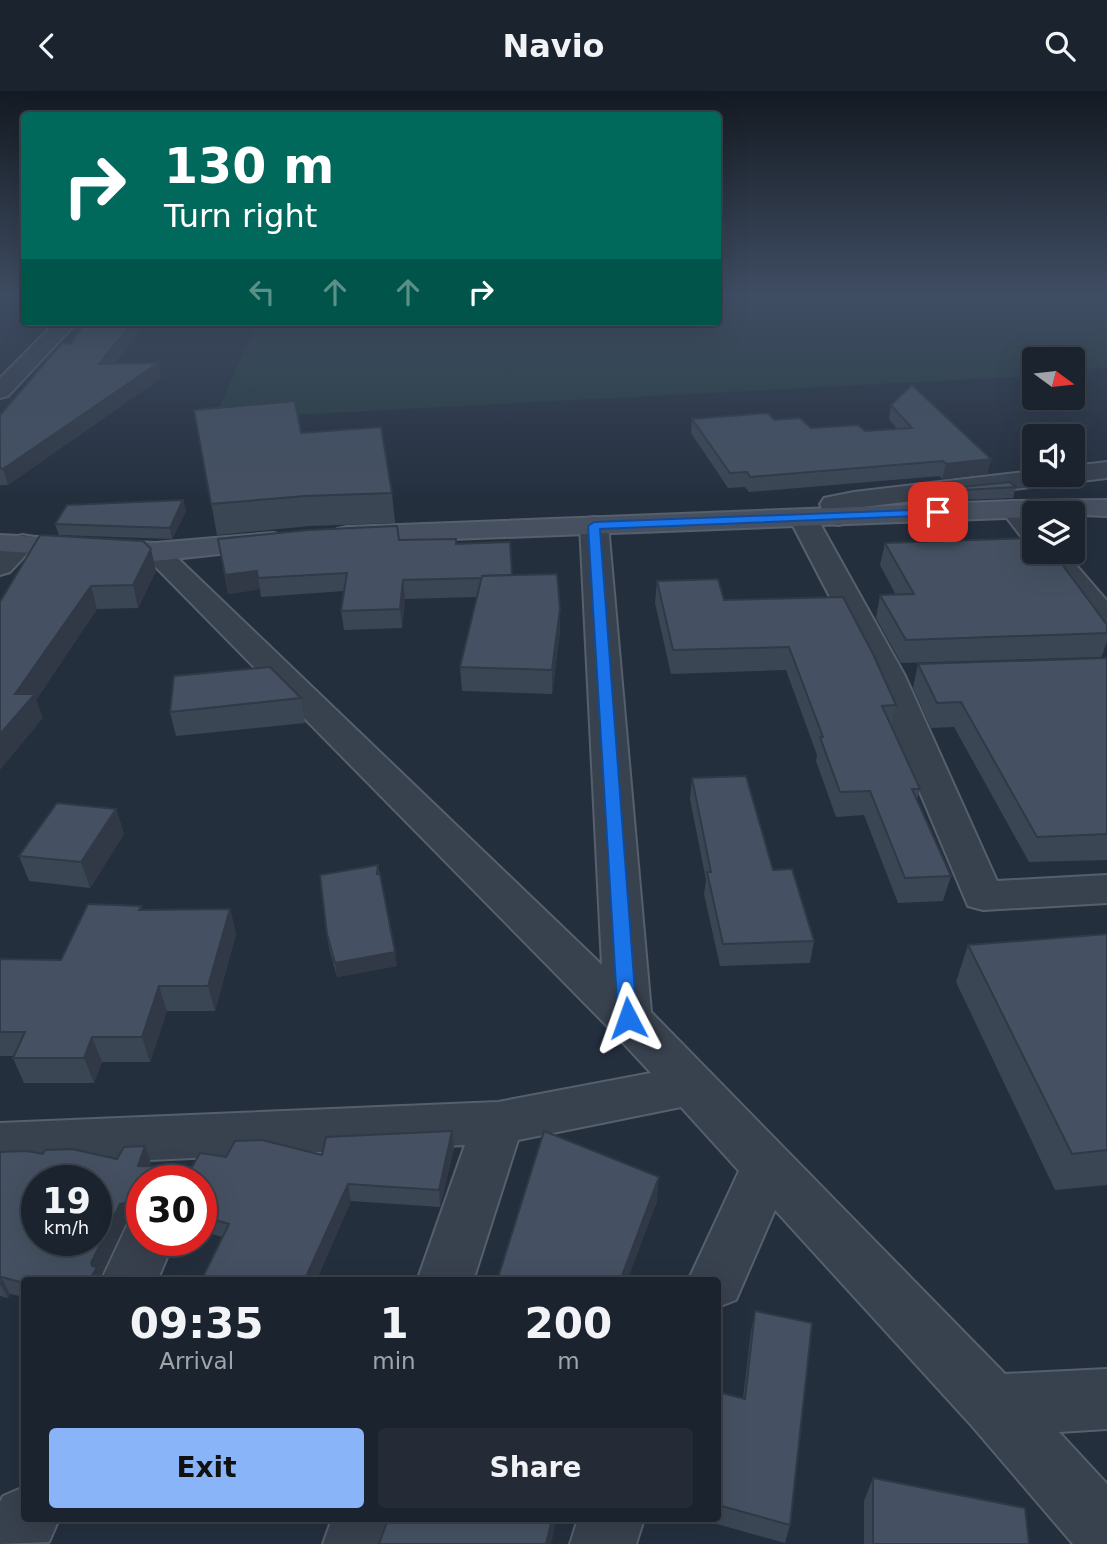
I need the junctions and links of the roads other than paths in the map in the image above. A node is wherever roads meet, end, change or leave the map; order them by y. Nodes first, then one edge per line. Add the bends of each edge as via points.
1 (26, 364) edge
2 (0, 391) edge
3 (1107, 470) edge
4 (1085, 472) edge
5 (1022, 480) edge
6 (1107, 508) edge
7 (1013, 509) junction
8 (838, 517) junction
9 (803, 518) junction
10 (1022, 520) edge
11 (594, 526) junction
12 (12, 543) edge
13 (155, 552) junction
14 (1060, 564) edge
15 (0, 566) edge
16 (1107, 621) edge
17 (1107, 889) edge
18 (628, 1018) junction
19 (689, 1086) junction
20 (498, 1123) junction
21 (0, 1145) edge
22 (182, 1159) edge
23 (767, 1167) junction
24 (140, 1256) edge
25 (131, 1277) edge
26 (446, 1277) edge
27 (718, 1277) edge
28 (1107, 1399) edge
29 (993, 1405) junction
30 (24, 1522) edge
31 (364, 1522) edge
32 (610, 1522) edge
33 (1107, 1533) edge
34 (13, 1544) edge
35 (356, 1544) edge
36 (603, 1544) edge

1 - 2 street
3 - 4 street
5 - 8 street via 854,499 832,504
6 - 7 main road
7 - 8 main road
7 - 10 street
8 - 9 main road
9 - 11 main road
9 - 17 street via 902,676 983,896
11 - 13 main road via 310,537
11 - 18 street
12 - 13 main road
12 - 15 street
13 - 18 street
14 - 16 street
18 - 19 street
19 - 20 street
19 - 23 street
20 - 22 street
20 - 26 street
21 - 22 street
23 - 27 street
23 - 29 street
24 - 25 street
28 - 29 street
29 - 33 street
30 - 34 street
31 - 35 street
32 - 36 street

